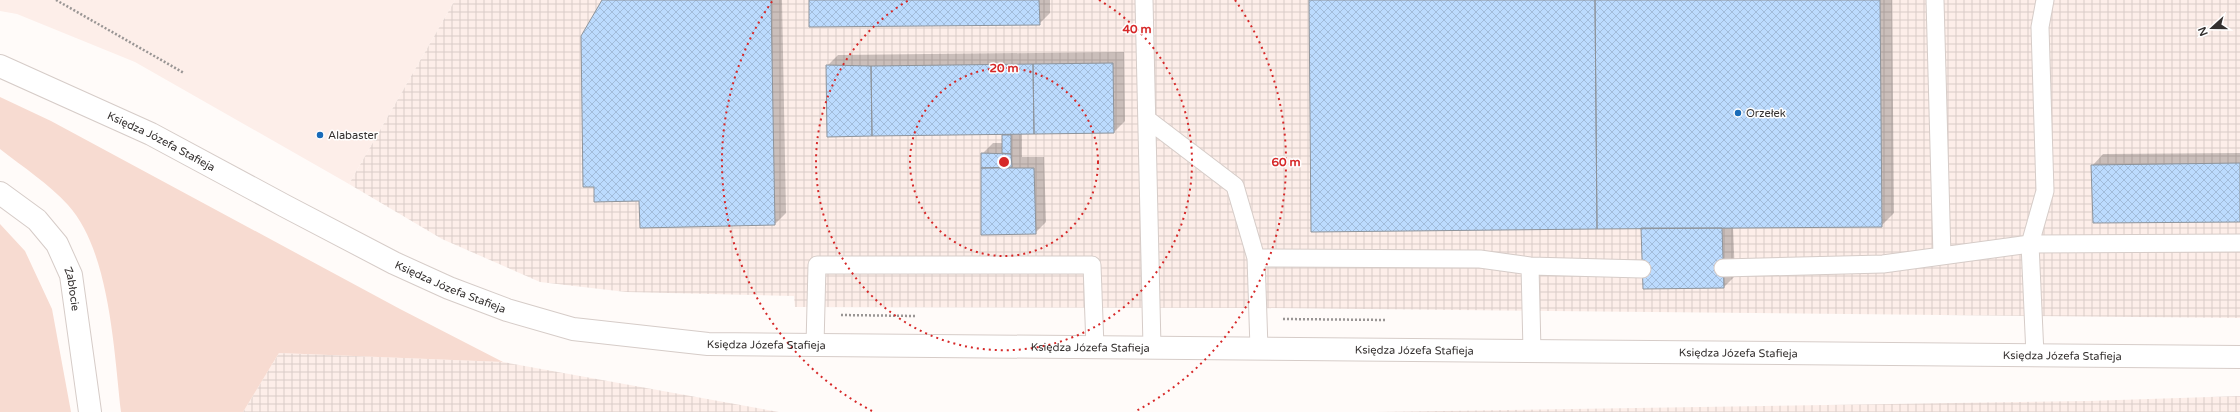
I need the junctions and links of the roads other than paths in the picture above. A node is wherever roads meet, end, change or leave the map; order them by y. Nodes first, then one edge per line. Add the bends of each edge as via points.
1 (1144, 0) edge
2 (1936, 0) edge
3 (2045, 0) edge
4 (0, 66) edge
5 (1147, 119) junction
6 (0, 194) edge
7 (2240, 243) edge
8 (2030, 244) junction
9 (1942, 256) junction
10 (1256, 258) junction
11 (1530, 266) junction
12 (1642, 268) dead end
13 (1723, 268) dead end
14 (815, 345) junction
15 (1095, 347) junction
16 (1152, 347) junction
17 (1259, 348) junction
18 (1532, 351) junction
19 (2035, 355) junction
20 (2240, 357) edge
21 (90, 412) edge

1 - 5 lane
2 - 9 lane
3 - 8 lane via 2040,27 2045,191
4 - 14 street, Księdza Józefa Stafieja via 152,134 394,263 507,310 573,329 638,337 708,344
5 - 10 lane via 1235,186
5 - 16 lane
6 - 21 street, Zabłocie via 37,220 57,244 71,275
7 - 8 lane
8 - 9 lane
8 - 19 lane
9 - 13 lane via 1883,264
10 - 11 lane via 1480,258
10 - 17 lane
11 - 12 lane
11 - 18 lane
14 - 15 street, Księdza Józefa Stafieja
14 - 15 lane via 817,265 1092,265
15 - 16 street, Księdza Józefa Stafieja
16 - 17 street, Księdza Józefa Stafieja
17 - 18 street, Księdza Józefa Stafieja
18 - 19 street, Księdza Józefa Stafieja
19 - 20 street, Księdza Józefa Stafieja

